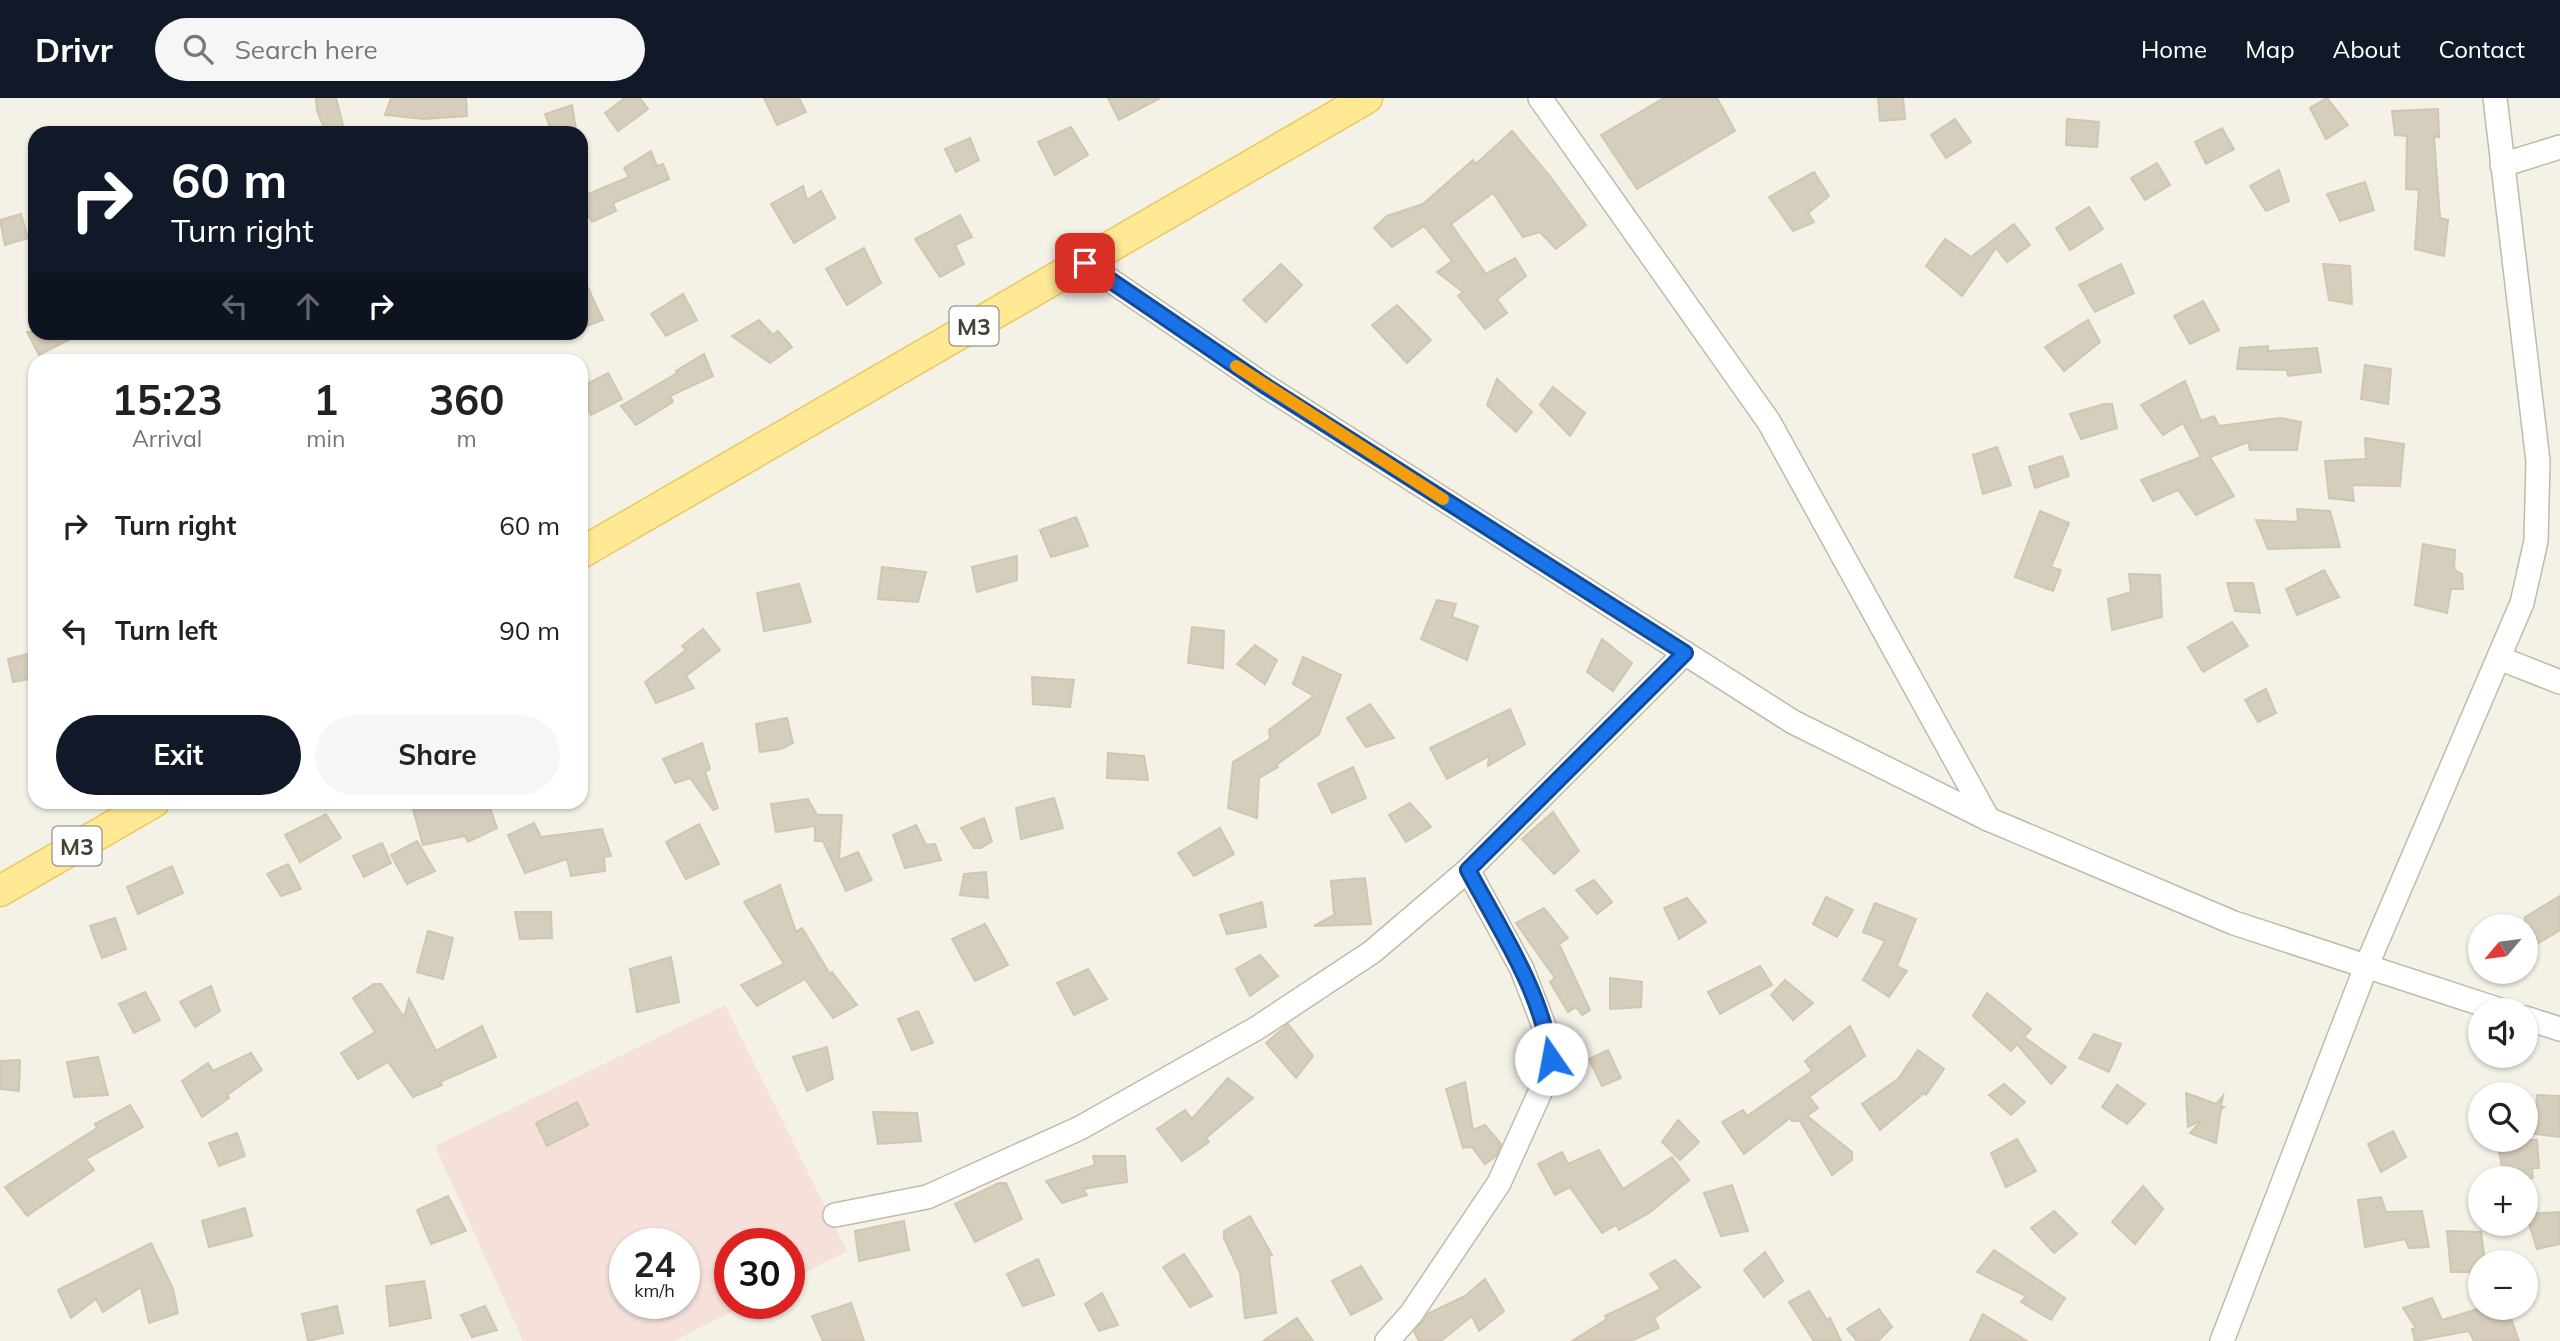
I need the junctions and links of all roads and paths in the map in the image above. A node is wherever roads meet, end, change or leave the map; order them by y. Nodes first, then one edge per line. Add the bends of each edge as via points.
1 (1367, 98) edge
2 (1540, 98) edge
3 (2495, 98) edge
4 (2560, 147) edge
5 (2502, 165) junction
6 (1085, 263) junction
7 (588, 549) edge
8 (1685, 653) junction
9 (2499, 658) junction
10 (2560, 682) edge
11 (142, 809) edge
12 (1988, 819) junction
13 (1468, 870) junction
14 (0, 891) edge
15 (2366, 967) junction
16 (2468, 1000) edge
17 (2538, 1022) edge
18 (2560, 1029) edge
19 (835, 1215) dead end
20 (1387, 1341) edge
21 (2222, 1341) edge

1 - 6 main road, M3
2 - 12 street via 1769,422
3 - 5 street
4 - 5 street
5 - 9 street via 2538,461 2536,541 2522,603
6 - 7 main road, M3
6 - 8 street via 1267,387
8 - 12 street via 1793,722
8 - 13 street
9 - 10 street
9 - 15 street
11 - 14 main road, M3
12 - 15 street via 2234,923
13 - 19 street via 1372,952 1257,1028 1080,1128 926,1197
13 - 20 street via 1522,969 1547,1034 1551,1059 1499,1183 1411,1314
15 - 16 street
15 - 21 street
17 - 18 street

